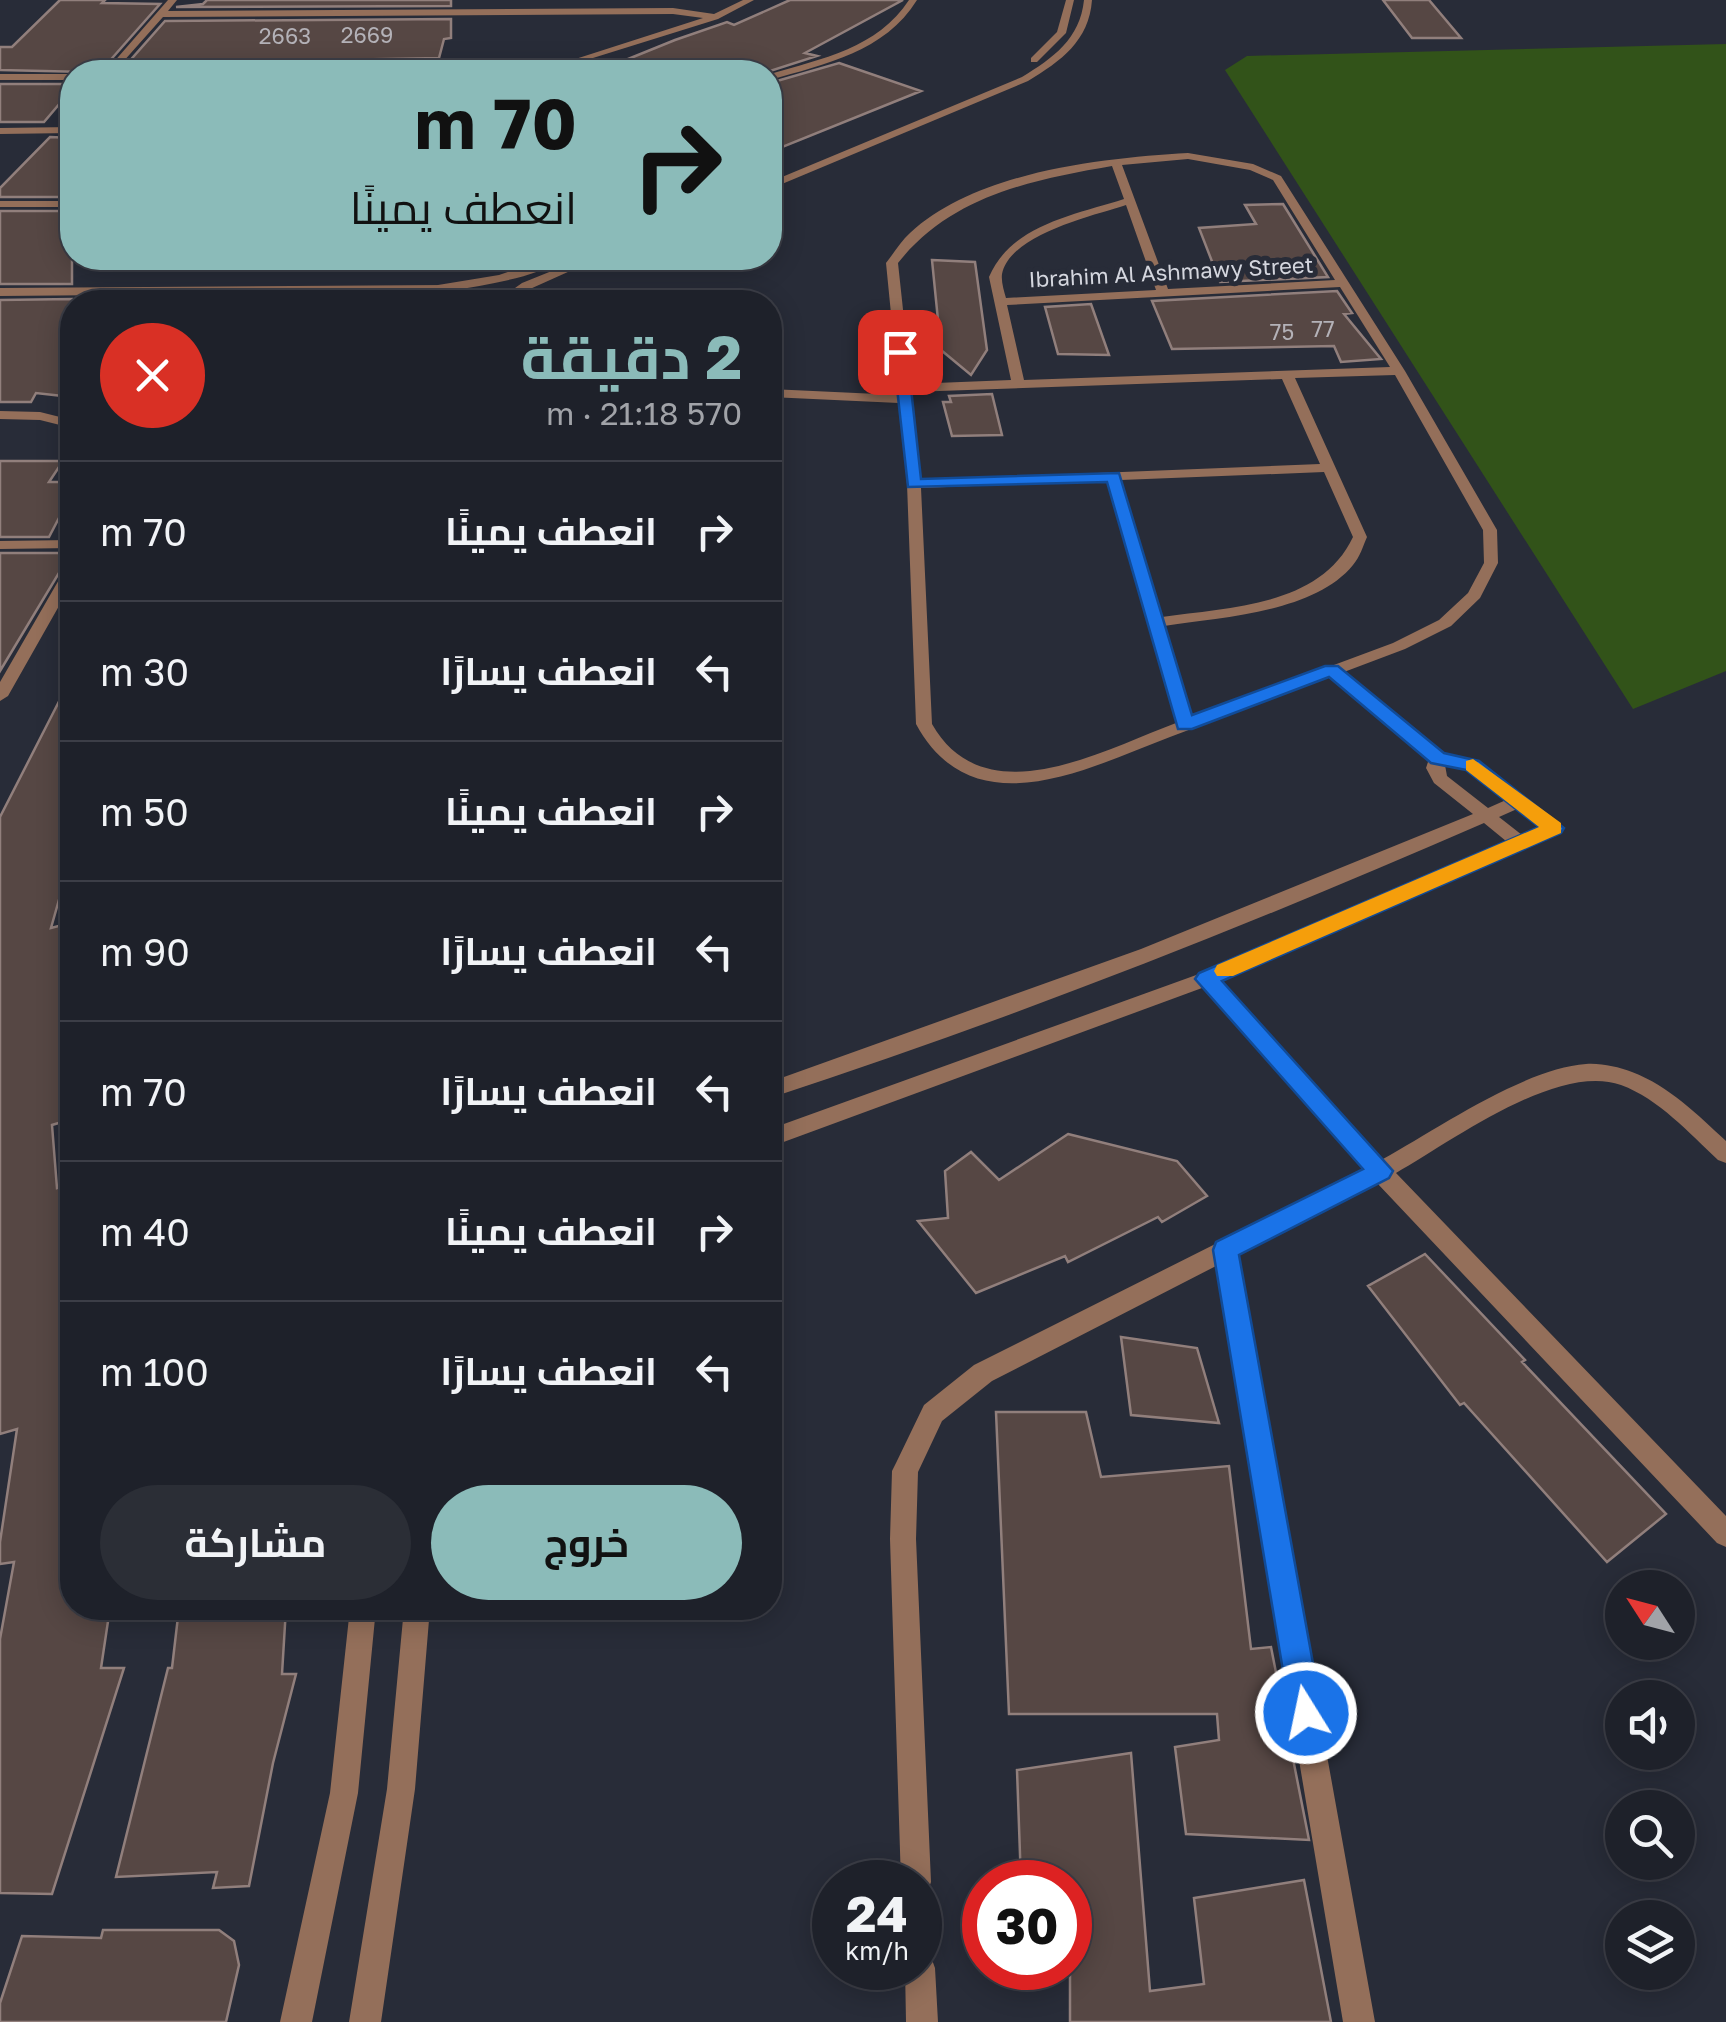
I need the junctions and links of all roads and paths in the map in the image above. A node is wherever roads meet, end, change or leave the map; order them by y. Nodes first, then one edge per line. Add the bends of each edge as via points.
1 (173, 0) edge
2 (750, 0) edge
3 (913, 0) edge
4 (1070, 0) edge
5 (1088, 0) edge
6 (160, 14) junction
7 (715, 17) junction
8 (120, 60) edge
9 (578, 60) edge
10 (782, 73) edge
11 (60, 76) edge
12 (0, 77) edge
13 (60, 130) edge
14 (0, 131) edge
15 (1116, 160) junction
16 (799, 164) junction
17 (813, 169) junction
18 (782, 170) edge
19 (782, 181) edge
20 (1128, 202) junction
21 (0, 204) edge
22 (60, 204) edge
23 (525, 270) edge
24 (564, 270) edge
25 (1343, 283) junction
26 (460, 285) junction
27 (442, 288) junction
28 (221, 290) edge
29 (439, 290) edge
30 (495, 290) edge
31 (520, 290) edge
32 (60, 291) edge
33 (0, 292) edge
34 (1162, 293) junction
35 (1000, 302) junction
36 (60, 303) edge
37 (0, 304) edge
38 (1398, 371) junction
39 (1286, 375) junction
40 (782, 383) edge
41 (1018, 384) junction
42 (904, 391) junction
43 (782, 393) edge
44 (0, 415) edge
45 (60, 421) edge
46 (1332, 468) junction
47 (1114, 476) junction
48 (914, 484) junction
49 (60, 544) edge
50 (0, 545) edge
51 (60, 590) edge
52 (1156, 623) junction
53 (1331, 670) junction
54 (5, 677) edge
55 (0, 696) edge
56 (1185, 724) junction
57 (1438, 758) junction
58 (1519, 801) junction
59 (1486, 815) junction
60 (1519, 842) junction
61 (1206, 979) junction
62 (782, 1086) edge
63 (782, 1134) edge
64 (1726, 1154) edge
65 (1380, 1171) junction
66 (1226, 1250) junction
67 (1726, 1534) edge
68 (362, 1620) edge
69 (415, 1620) edge
70 (915, 1860) edge
71 (921, 1990) edge
72 (296, 2022) edge
73 (365, 2022) edge
74 (922, 2022) edge
75 (1359, 2022) edge

1 - 6 street
2 - 7 street
3 - 10 street via 902,19 861,46
4 - 16 street via 1061,33 1011,75
5 - 17 street via 1080,35 1025,79
6 - 7 street via 673,11
6 - 8 street
7 - 9 street
11 - 12 street
13 - 14 street
15 - 20 street
15 - 25 street via 1222,159 1277,178
15 - 42 street via 1002,189 924,225 903,243 892,263 892,285
16 - 17 street
16 - 18 street
17 - 19 street
20 - 34 street
20 - 35 street via 1040,232 1006,252 995,278
21 - 22 street
23 - 26 street
24 - 31 street
25 - 34 street, Ibrahim Al Ashmawy Street
25 - 38 street
26 - 27 street
26 - 30 street
27 - 28 street
27 - 29 street
32 - 33 street
34 - 35 street, Ibrahim Al Ashmawy Street
35 - 41 street
36 - 37 street
38 - 39 street
38 - 53 street via 1490,530 1491,563 1475,595 1445,624
39 - 41 street
39 - 46 street
40 - 42 street
41 - 42 street
42 - 43 street
42 - 48 street
44 - 45 street
46 - 47 street
46 - 52 street via 1360,537 1347,564 1317,586 1274,602
47 - 48 street
47 - 52 street
48 - 56 street via 924,724 955,764 986,776 1056,774
49 - 50 street
51 - 54 street
52 - 56 street
53 - 56 street
53 - 57 street
54 - 55 street
57 - 58 street via 1472,765
57 - 59 street via 1440,779
58 - 59 street
58 - 60 street via 1554,828
59 - 60 street
59 - 62 street via 1148,956
60 - 61 street
61 - 63 street
61 - 65 street
64 - 65 street via 1668,1102 1627,1078 1586,1072 1544,1082
65 - 66 street
65 - 67 street
66 - 70 street via 983,1372 933,1413 905,1471
66 - 75 street
68 - 72 street via 344,1793
69 - 73 street via 401,1789
71 - 74 street

